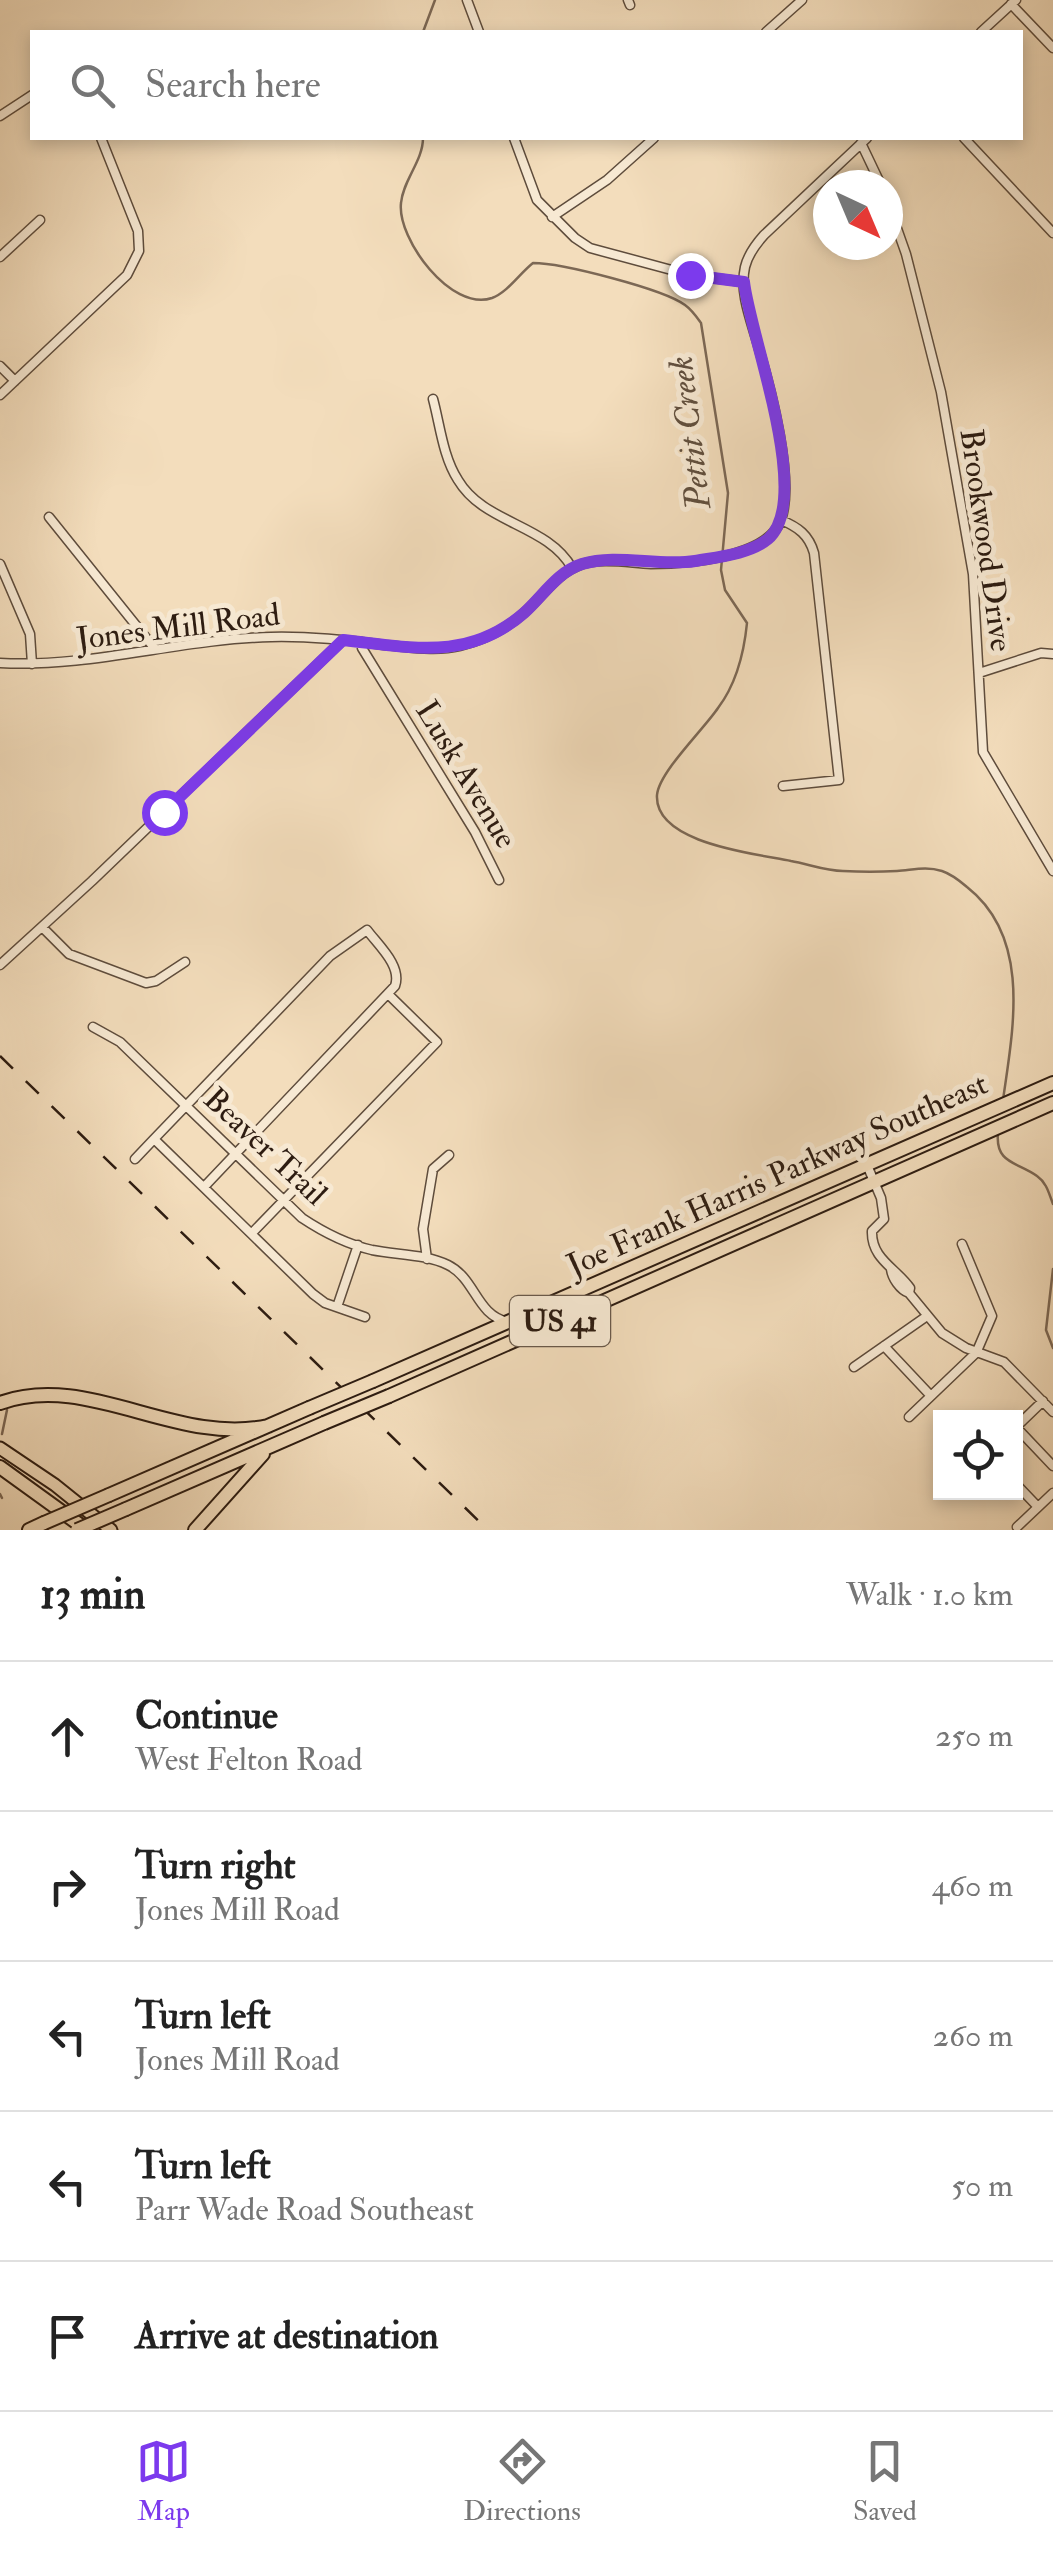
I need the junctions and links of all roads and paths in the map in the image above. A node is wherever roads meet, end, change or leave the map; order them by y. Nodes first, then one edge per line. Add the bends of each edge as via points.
1 (468, 0) edge
2 (802, 0) edge
3 (1014, 2) edge
4 (478, 30) edge
5 (768, 30) edge
6 (983, 30) edge
7 (1053, 48) edge
8 (30, 96) edge
9 (0, 116) edge
10 (102, 140) edge
11 (515, 140) edge
12 (652, 140) edge
13 (864, 140) edge
14 (966, 140) edge
15 (875, 170) edge
16 (552, 216) junction
17 (40, 220) dead end
18 (1053, 233) edge
19 (903, 246) edge
20 (0, 258) edge
21 (744, 282) junction
22 (0, 366) edge
23 (15, 382) junction
24 (0, 395) edge
25 (432, 399) dead end
26 (49, 517) dead end
27 (781, 520) junction
28 (0, 564) edge
29 (572, 568) junction
30 (343, 640) junction
31 (362, 642) junction
32 (155, 649) junction
33 (1053, 654) edge
34 (0, 663) edge
35 (32, 664) junction
36 (980, 673) junction
37 (783, 786) dead end
38 (1053, 871) edge
39 (500, 880) dead end
40 (42, 926) junction
41 (185, 962) dead end
42 (0, 965) edge
43 (388, 994) junction
44 (93, 1026) dead end
45 (1053, 1083) edge
46 (1053, 1104) edge
47 (186, 1105) junction
48 (154, 1140) junction
49 (236, 1153) junction
50 (449, 1156) dead end
51 (135, 1159) dead end
52 (867, 1165) junction
53 (875, 1182) junction
54 (204, 1186) junction
55 (284, 1200) junction
56 (252, 1233) junction
57 (962, 1244) dead end
58 (358, 1245) junction
59 (427, 1259) junction
60 (481, 1304) junction
61 (337, 1307) junction
62 (927, 1316) junction
63 (365, 1317) dead end
64 (508, 1322) junction
65 (474, 1336) junction
66 (884, 1346) junction
67 (978, 1351) junction
68 (854, 1367) dead end
69 (931, 1396) junction
70 (1043, 1401) junction
71 (0, 1403) edge
72 (1053, 1412) edge
73 (909, 1417) dead end
74 (1023, 1420) edge
75 (268, 1426) junction
76 (1023, 1434) edge
77 (277, 1443) junction
78 (0, 1448) edge
79 (1053, 1466) edge
80 (0, 1467) edge
81 (1023, 1491) edge
82 (1053, 1492) edge
83 (1038, 1507) junction
84 (1017, 1527) dead end
85 (29, 1530) edge
86 (77, 1530) edge
87 (87, 1530) edge
88 (111, 1530) edge
89 (195, 1530) edge

1 - 4 street
2 - 5 street
3 - 6 street
3 - 7 street
8 - 9 street
10 - 23 street via 138,231 136,259
11 - 16 street via 531,188
12 - 16 street
13 - 15 street
13 - 21 street via 760,239
14 - 18 street
16 - 21 street via 590,248
17 - 20 street
19 - 36 street, Brookwood Drive via 941,392 972,574
21 - 27 street via 781,450
22 - 23 street
23 - 24 street
25 - 29 street via 459,483 482,507 557,546
26 - 32 street
27 - 29 street via 764,542 741,551 662,564 604,561
27 - 37 street via 802,532 814,553 839,780
28 - 35 street via 30,634
29 - 31 street, Jones Mill Road via 518,618 479,640 438,649
30 - 31 street, Jones Mill Road
30 - 32 street, Jones Mill Road via 268,637
30 - 40 street
31 - 39 street, Lusk Avenue
32 - 35 street, Jones Mill Road
33 - 36 street
34 - 35 street, Jones Mill Road
36 - 38 street, Brookwood Drive via 983,752
40 - 41 street via 68,954 146,982
40 - 42 street
43 - 47 street via 398,974 366,930 330,956
43 - 49 street
43 - 55 street via 438,1042
44 - 47 street, Beaver Trail via 120,1042
45 - 52 highway, Joe Frank Harris Parkway Southeast / US 41
46 - 53 highway, Joe Frank Harris Parkway Southeast / US 41
47 - 48 street
47 - 49 street, Beaver Trail
48 - 51 street
48 - 54 street
49 - 54 street
49 - 55 street, Beaver Trail
50 - 59 street via 433,1169 423,1228
52 - 53 street
52 - 64 highway, Joe Frank Harris Parkway Southeast / US 41
53 - 62 street via 884,1218 872,1242
53 - 77 highway, Joe Frank Harris Parkway Southeast / US 41, bridge
54 - 56 street
55 - 56 street
55 - 58 street, Beaver Trail via 326,1234
56 - 61 street via 313,1294
57 - 67 street via 992,1316
58 - 59 street, Beaver Trail
58 - 61 street
59 - 60 street, Beaver Trail via 460,1273
60 - 64 street, Beaver Trail
60 - 65 street
61 - 63 street
62 - 66 street
62 - 67 street via 950,1340
64 - 65 highway, Joe Frank Harris Parkway Southeast / US 41
65 - 75 highway, Joe Frank Harris Parkway Southeast / US 41, bridge
66 - 68 street
66 - 69 street
67 - 69 street
67 - 70 street via 1004,1362
69 - 73 street
70 - 72 street
70 - 74 street
71 - 75 highway via 50,1394 205,1430
75 - 85 highway, Joe Frank Harris Parkway Southeast / US 41, bridge
76 - 79 street
77 - 86 highway, Joe Frank Harris Parkway Southeast / US 41, bridge
77 - 89 highway
78 - 88 main road
80 - 87 highway
81 - 83 street
82 - 83 street
83 - 84 street

